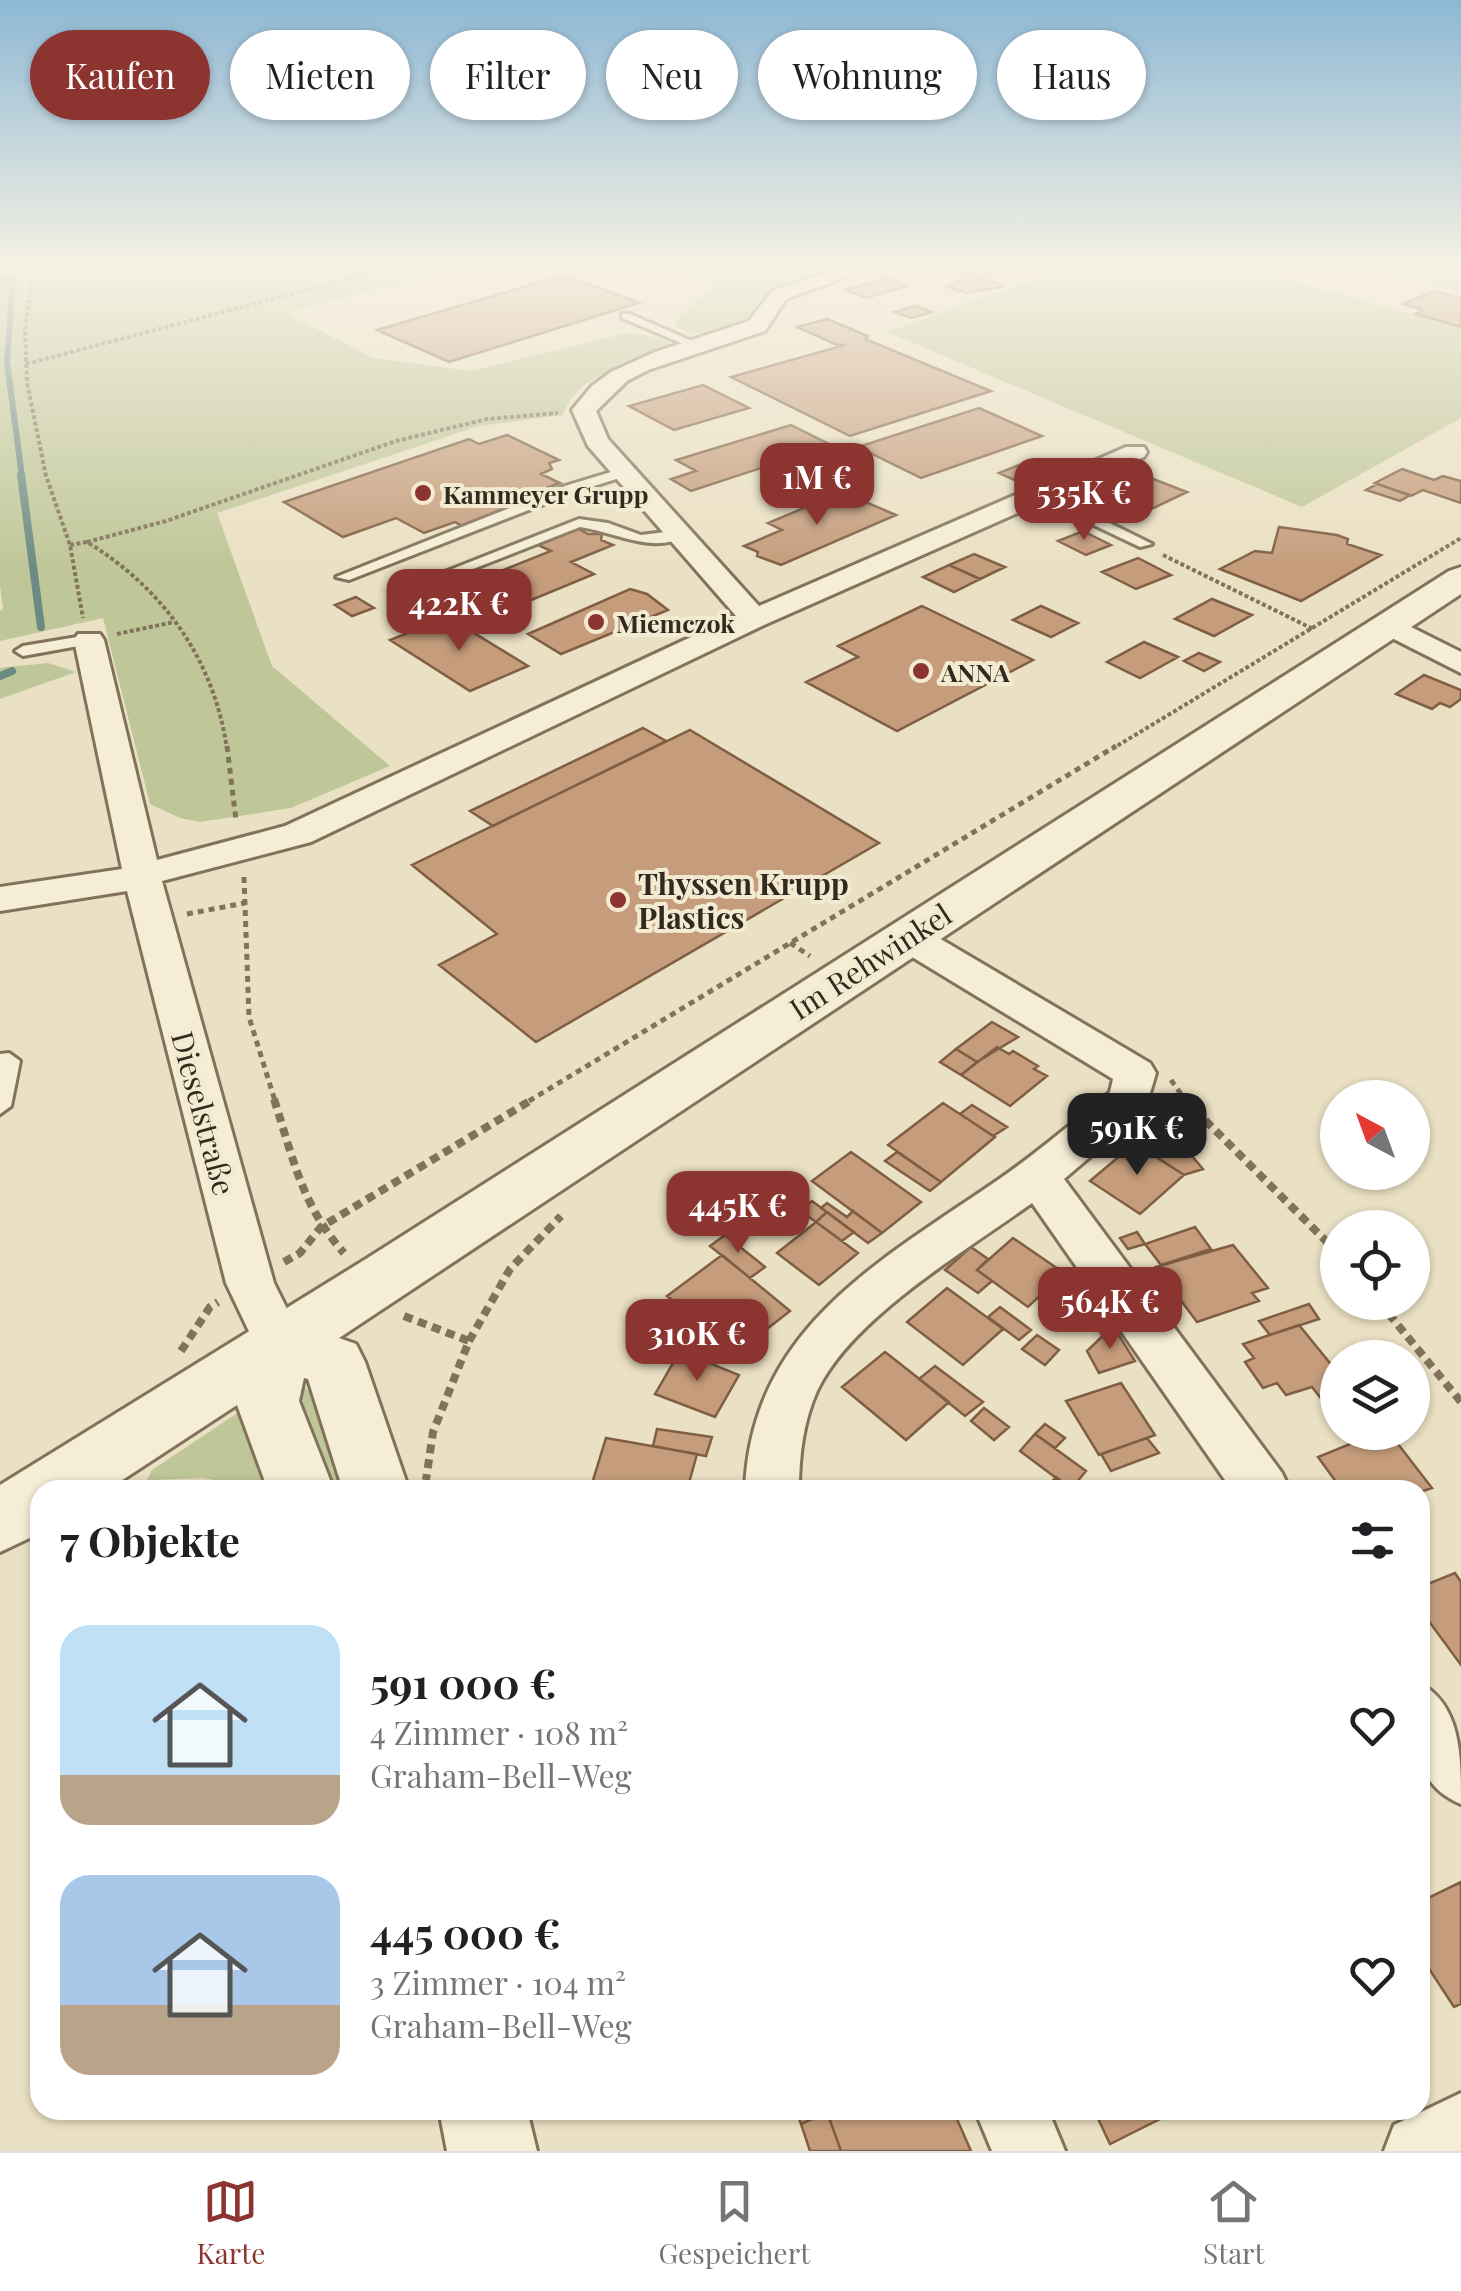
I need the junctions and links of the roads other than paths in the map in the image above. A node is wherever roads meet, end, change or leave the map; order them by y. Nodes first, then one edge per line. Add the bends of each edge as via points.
1 (643, 367) edge
2 (1134, 452) dead end
3 (624, 472) junction
4 (1040, 494) junction
5 (682, 534) junction
6 (1145, 544) road end
7 (445, 575) dead end
8 (344, 577) dead end
9 (1461, 578) edge
10 (754, 618) junction
11 (1389, 625) junction
12 (88, 640) joint
13 (22, 651) dead end
14 (1461, 664) edge
15 (143, 882) junction
16 (0, 887) edge
17 (0, 899) edge
18 (908, 936) junction
19 (0, 1062) edge
20 (0, 1106) edge
21 (1038, 1176) junction
22 (280, 1345) junction
23 (66, 1480) edge
24 (298, 1480) edge
25 (373, 1480) edge
26 (772, 1480) edge
27 (1241, 1480) edge
28 (30, 1502) edge
29 (0, 1521) edge
30 (30, 1534) edge
31 (0, 1546) edge
32 (1430, 1728) edge
33 (1461, 1773) edge
34 (485, 2120) edge
35 (1015, 2120) edge
36 (1461, 2129) edge
37 (492, 2151) edge
38 (1029, 2151) edge
39 (1420, 2151) edge

1 - 3 street via 613,379 584,410 597,442
2 - 4 street
3 - 5 street
3 - 8 lane
4 - 6 lane
4 - 10 street
5 - 7 lane via 640,540 580,524
5 - 10 street
9 - 11 street, Im Rehwinkel
10 - 15 street via 298,834
11 - 14 street
11 - 18 street, Im Rehwinkel via 1332,639
12 - 13 lane
12 - 15 street, Dieselstraße
15 - 16 street via 24,877
15 - 17 street
15 - 22 street, Dieselstraße via 250,1282
18 - 21 street via 1135,1072 1130,1099
18 - 22 street, Im Rehwinkel
19 - 20 lane via 9,1061
21 - 26 street via 875,1294 822,1342 779,1420
21 - 27 street
22 - 23 street, Im Rehwinkel
22 - 24 street via 267,1401
22 - 25 street via 334,1362
28 - 29 street
30 - 31 street
32 - 33 street
34 - 37 street
35 - 38 street
36 - 39 street

